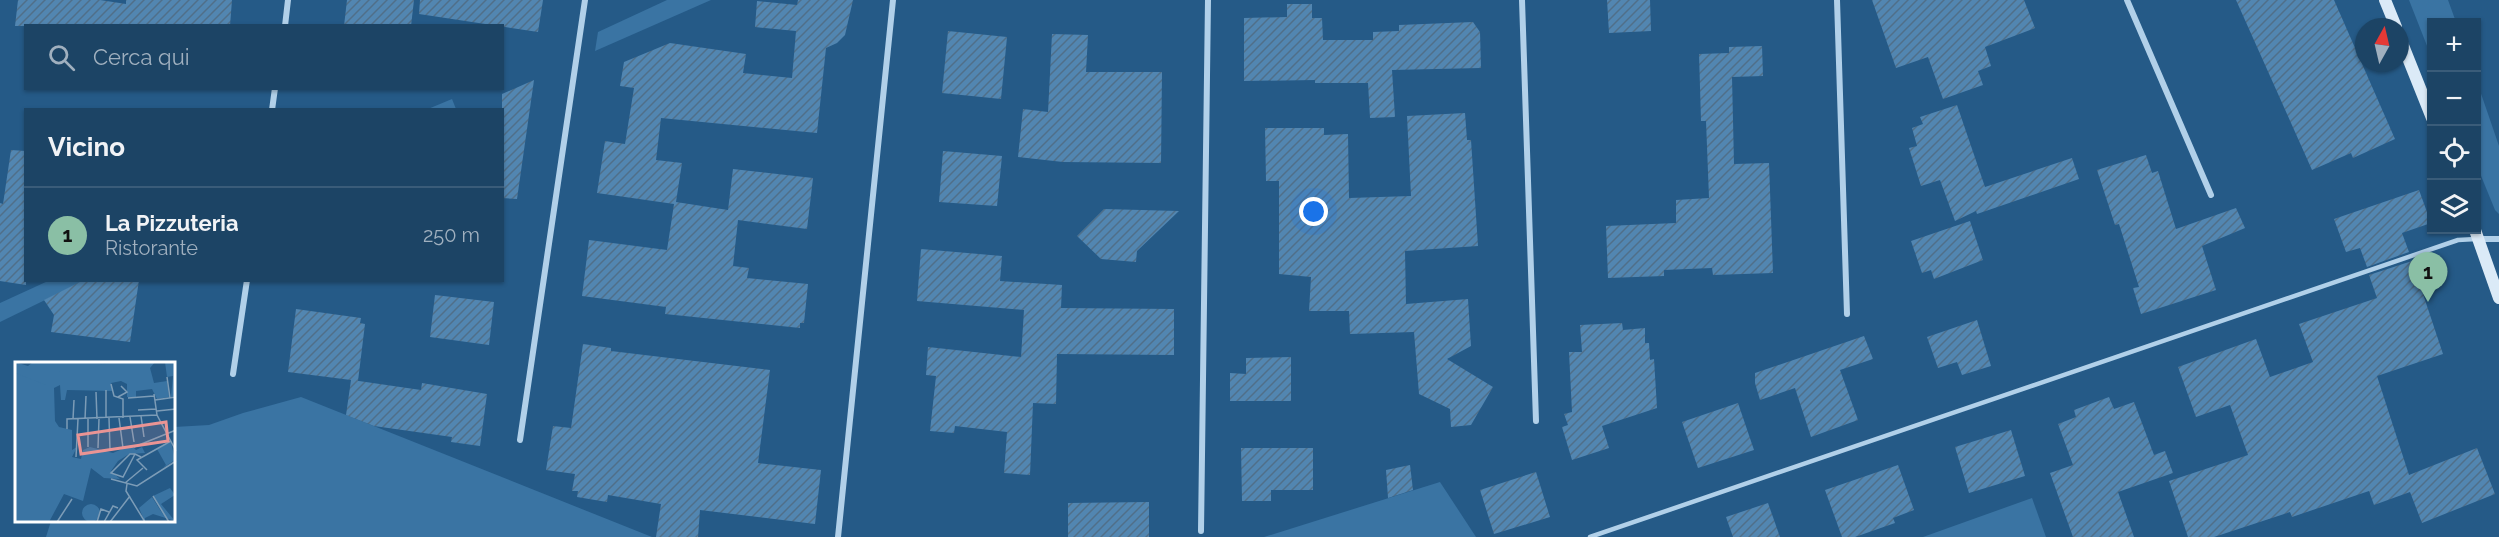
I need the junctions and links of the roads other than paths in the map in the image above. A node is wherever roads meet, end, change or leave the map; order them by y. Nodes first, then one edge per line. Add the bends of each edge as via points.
1 (288, 0) edge
2 (585, 0) edge
3 (893, 0) edge
4 (1208, 0) edge
5 (1522, 0) edge
6 (1837, 0) edge
7 (2127, 0) edge
8 (2385, 0) edge
9 (2392, 18) edge
10 (285, 24) edge
11 (2409, 60) edge
12 (275, 90) edge
13 (2427, 106) edge
14 (272, 108) edge
15 (2211, 195) dead end
16 (2477, 234) edge
17 (2499, 239) edge
18 (247, 282) edge
19 (2499, 298) edge
20 (1847, 314) dead end
21 (233, 374) dead end
22 (1536, 421) dead end
23 (520, 440) dead end
24 (1200, 531) dead end
25 (838, 537) edge
26 (1590, 537) edge

1 - 10 street
2 - 23 street
3 - 25 street
4 - 24 street
5 - 22 street
6 - 20 street
7 - 15 street
8 - 9 street
11 - 13 street
12 - 14 street
16 - 17 street
16 - 19 street
16 - 26 lane
18 - 21 street

